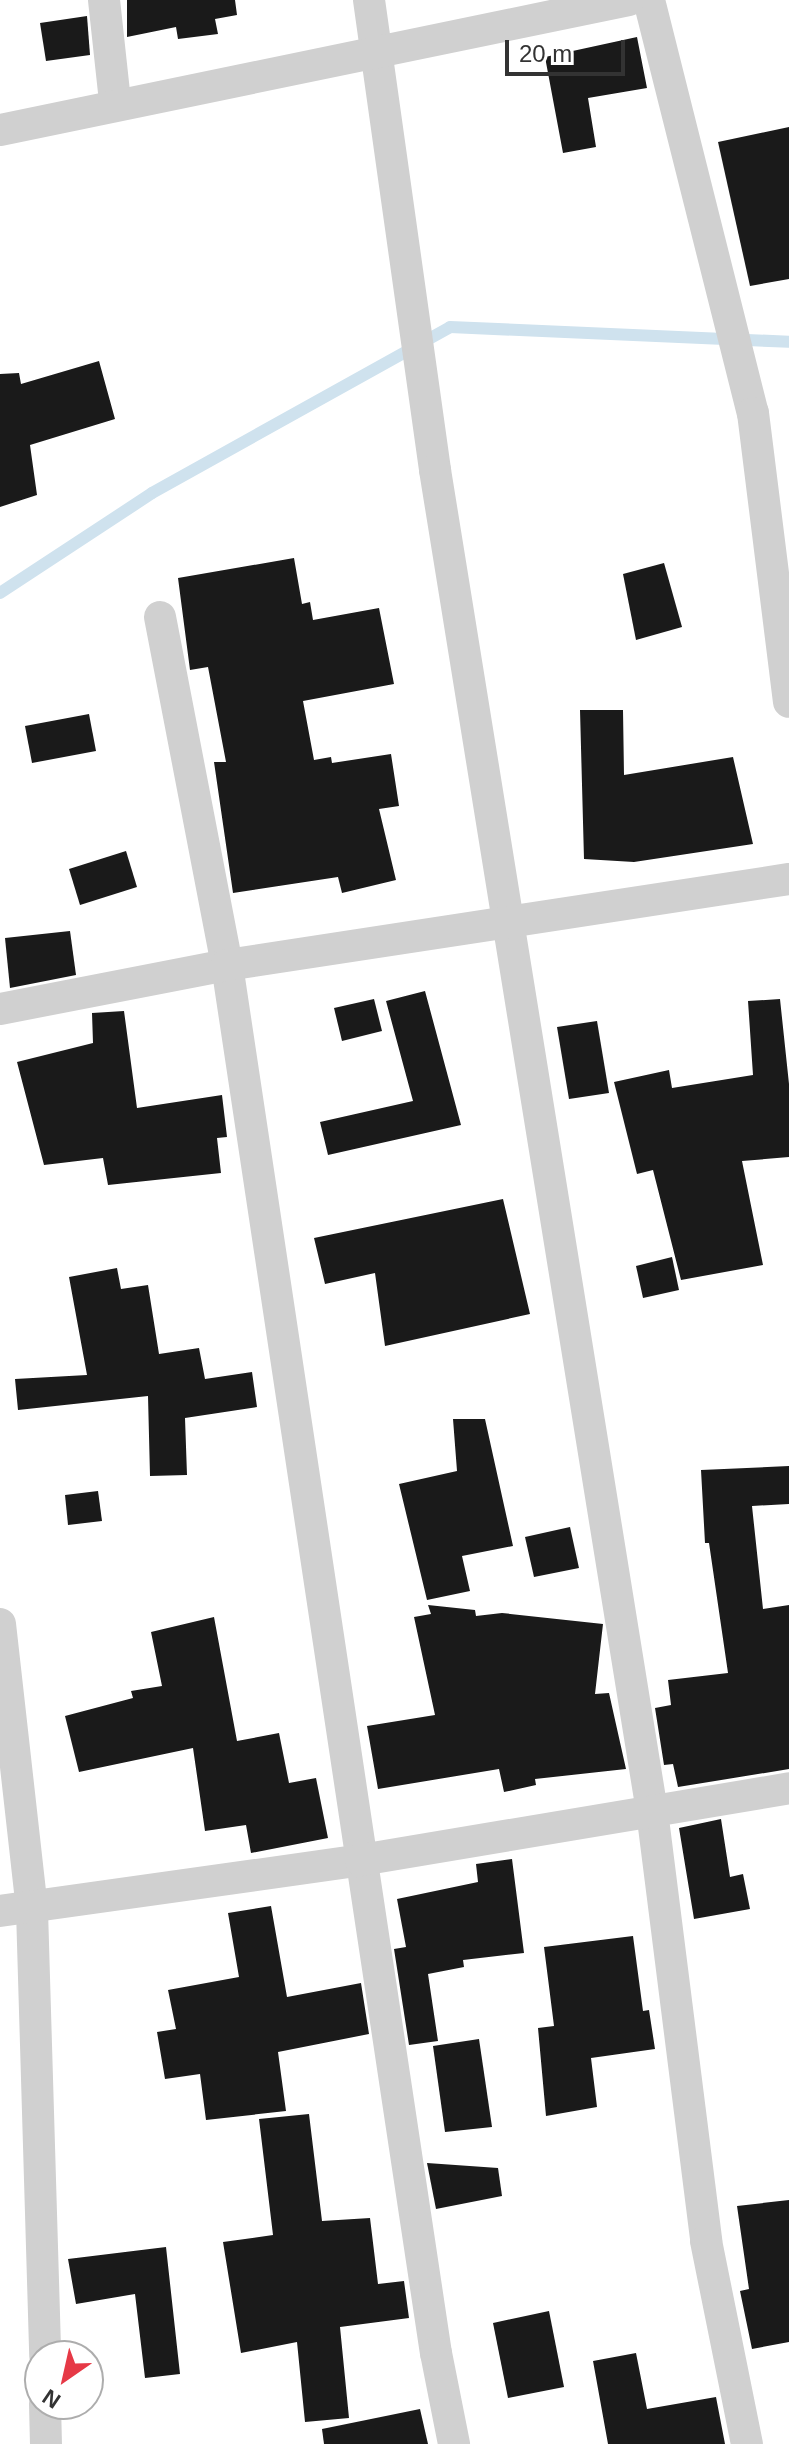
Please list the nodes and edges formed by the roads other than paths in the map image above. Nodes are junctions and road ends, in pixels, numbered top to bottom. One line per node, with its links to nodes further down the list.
1 (104, 0): 6 (street)
2 (369, 0): 5 (street)
3 (629, 0): 5 (street)
4 (649, 0): 9 (street)
5 (377, 48): 6 (street); 11 (street)
6 (115, 102): 7 (street)
7 (0, 130)
8 (160, 617): 12 (street)
9 (789, 702)
10 (789, 879): 11 (street)
11 (509, 922): 12 (street); 16 (street)
12 (227, 965): 13 (street); 17 (street)
13 (0, 1009)
14 (0, 1624): 18 (street)
15 (789, 1788): 16 (street)
16 (652, 1811): 17 (street); 24 (street)
17 (361, 1860): 18 (street); 23 (street)
18 (32, 1910): 19 (street); 20 (street)
19 (0, 1911)
20 (45, 2340)
21 (45, 2420): 22 (street)
22 (46, 2444)
23 (454, 2444)
24 (747, 2444)

